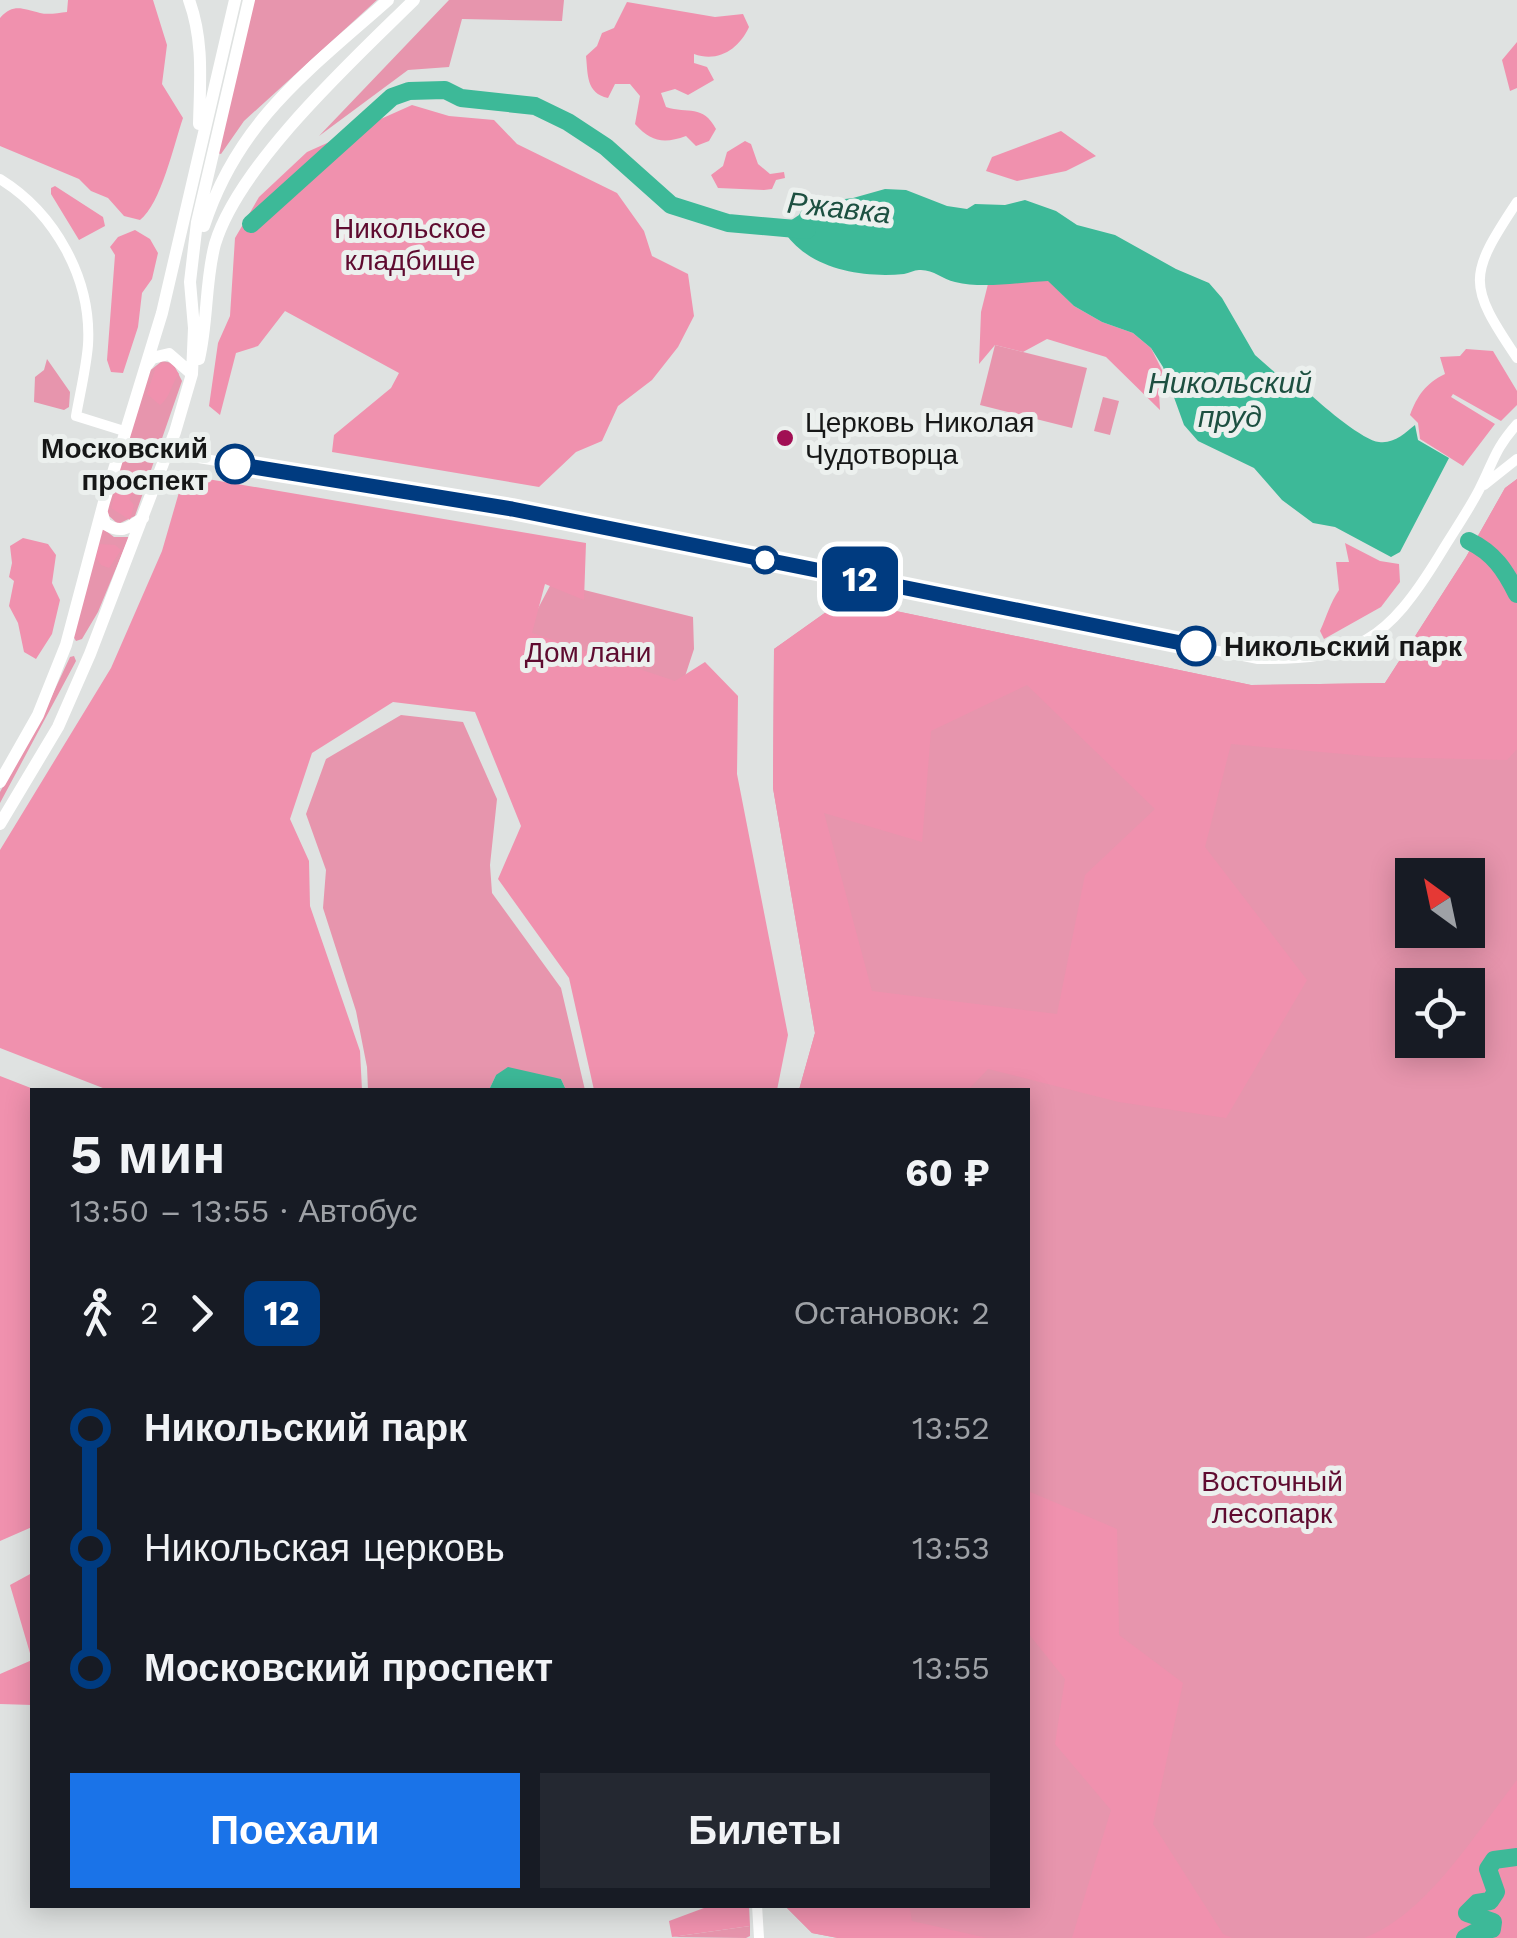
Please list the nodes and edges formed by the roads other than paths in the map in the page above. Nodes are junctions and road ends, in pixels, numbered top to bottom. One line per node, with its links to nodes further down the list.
1 (189, 0): 6 (main road)
2 (235, 0): 6 (main road)
3 (249, 0): 9 (main road)
4 (388, 0): 9 (main road)
5 (414, 0): 11 (main road)
6 (199, 152): 13 (main road)
7 (0, 179): 16 (street)
8 (1517, 202): 12 (street)
9 (192, 251): 10 (main road)
10 (190, 290): 11 (main road); 14 (main road)
11 (204, 332): 14 (main road)
12 (1517, 358)
13 (144, 370): 14 (main road); 16 (main road)
14 (192, 374): 17 (main road)
15 (1517, 424): 19 (street)
16 (124, 431): 20 (main road)
17 (168, 453): 19 (street); 21 (main road)
18 (1517, 460): 19 (street)
19 (1480, 489)
20 (101, 510): 21 (main road); 22 (main road)
21 (144, 517): 23 (main road)
22 (66, 645): 23 (main road); 24 (main road)
23 (90, 654): 25 (main road)
24 (0, 782)
25 (0, 824)
26 (757, 1908): 27 (street)
27 (759, 1938)

